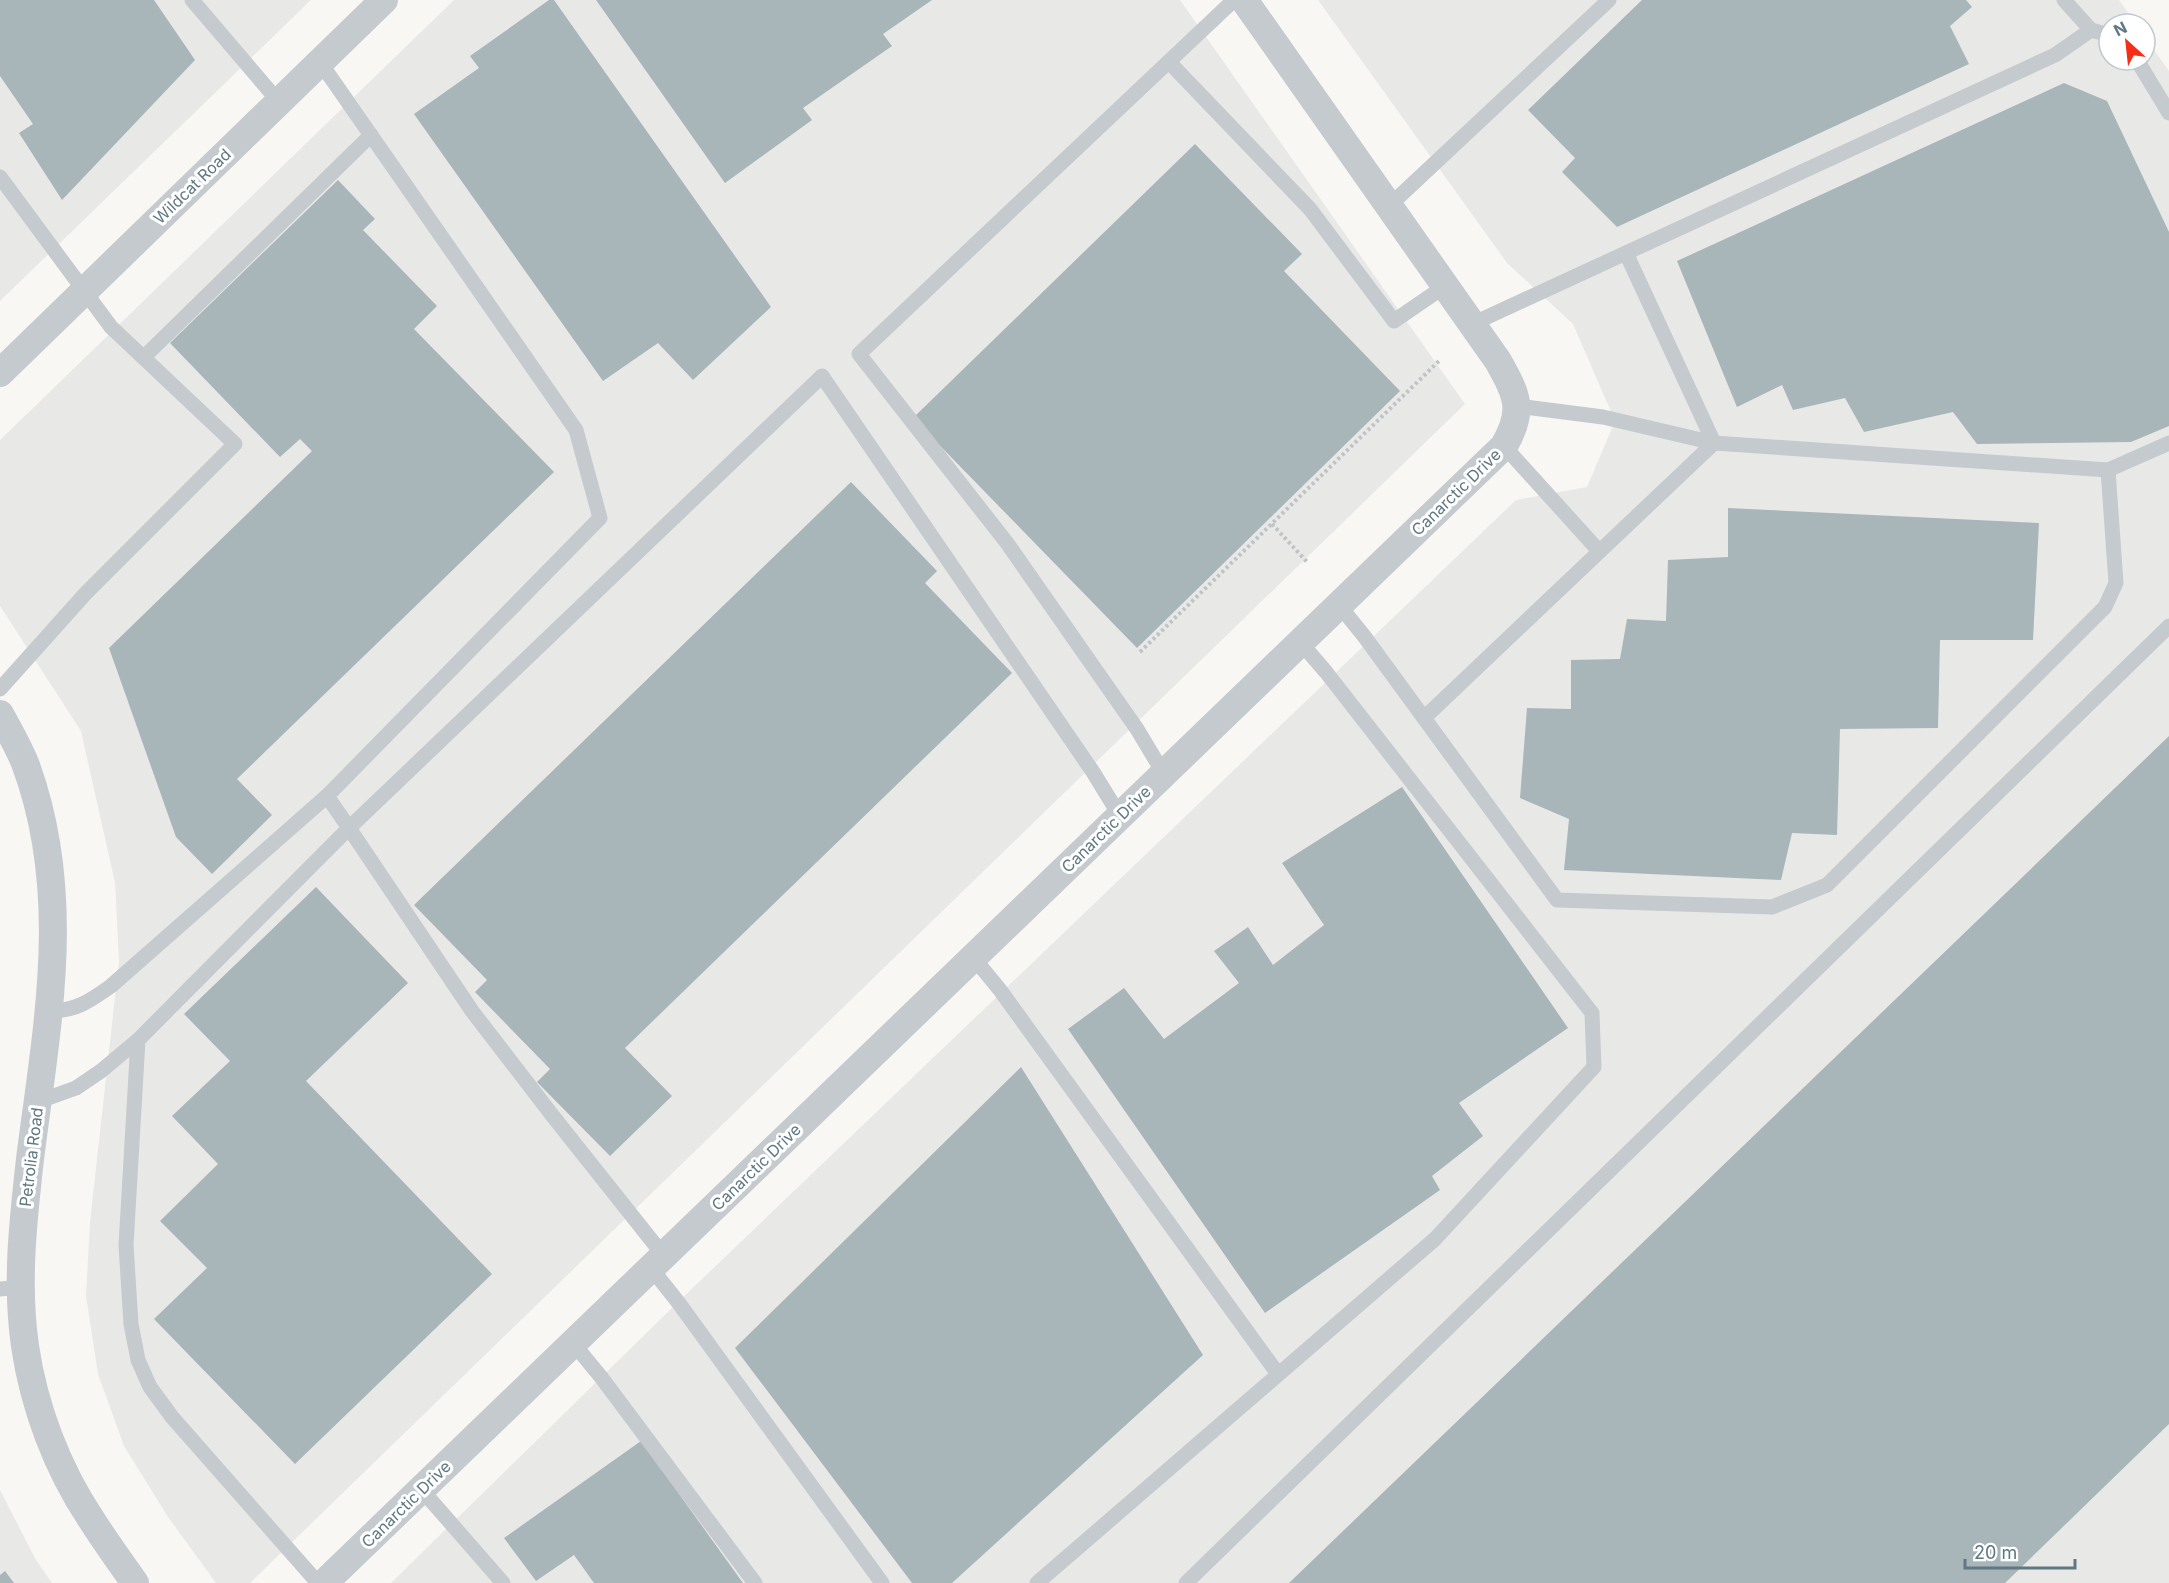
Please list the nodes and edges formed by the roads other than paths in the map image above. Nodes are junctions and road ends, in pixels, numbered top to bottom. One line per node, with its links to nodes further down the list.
1 (192, 0): 12 (lane)
2 (384, 0): 9 (street, Wildcat Road)
3 (1234, 0): 10 (lane)
4 (1244, 0): 16 (street)
5 (1609, 0): 16 (lane)
6 (2064, 0): 7 (lane)
7 (2091, 30): 8 (lane); 17 (lane)
8 (2097, 32)
9 (320, 62): 12 (street, Wildcat Road); 14 (lane)
10 (1170, 62): 18 (lane); 35 (lane)
11 (2144, 72): 13 (lane)
12 (279, 102): 19 (street, Wildcat Road)
13 (2169, 113)
14 (371, 135): 21 (lane); 36 (lane)
15 (0, 177): 19 (lane)
16 (1389, 207): 18 (street)
17 (1626, 253): 20 (lane); 24 (lane)
18 (1445, 286): 20 (street)
19 (83, 292): 21 (lane); 22 (street, Wildcat Road)
20 (1472, 324): 23 (street)
21 (144, 357): 32 (lane)
22 (0, 373)
23 (1517, 406): 24 (lane); 26 (street, Canarctic Drive)
24 (1714, 442): 27 (lane); 28 (lane)
25 (2169, 443): 27 (lane)
26 (1504, 446): 28 (lane); 29 (street, Canarctic Drive)
27 (2108, 471): 34 (lane)
28 (1599, 551): 34 (lane)
29 (1339, 606): 31 (street, Canarctic Drive); 34 (lane)
30 (2169, 626): 55 (lane)
31 (1301, 643): 35 (street, Canarctic Drive); 46 (lane)
32 (0, 689)
33 (0, 714): 40 (street, Petrolia Road)
34 (1424, 718)
35 (1164, 774): 37 (street, Canarctic Drive)
36 (327, 796): 38 (lane); 40 (lane)
37 (1120, 816): 38 (lane); 39 (street, Canarctic Drive)
38 (349, 828): 41 (lane); 43 (lane)
39 (973, 957): 43 (street, Canarctic Drive); 46 (lane)
40 (49, 1011): 42 (street, Petrolia Road)
41 (138, 1040): 42 (lane); 49 (lane)
42 (38, 1102): 44 (street, Petrolia Road)
43 (657, 1262): 45 (street, Canarctic Drive); 53 (lane)
44 (10, 1288): 48 (street, Petrolia Road)
45 (573, 1343): 47 (street, Canarctic Drive); 52 (lane)
46 (1278, 1374): 54 (lane)
47 (421, 1489): 50 (street, Canarctic Drive); 51 (lane)
48 (135, 1583)
49 (318, 1583)
50 (324, 1583)
51 (503, 1583)
52 (755, 1583)
53 (882, 1583)
54 (1037, 1583)
55 (1186, 1583)

